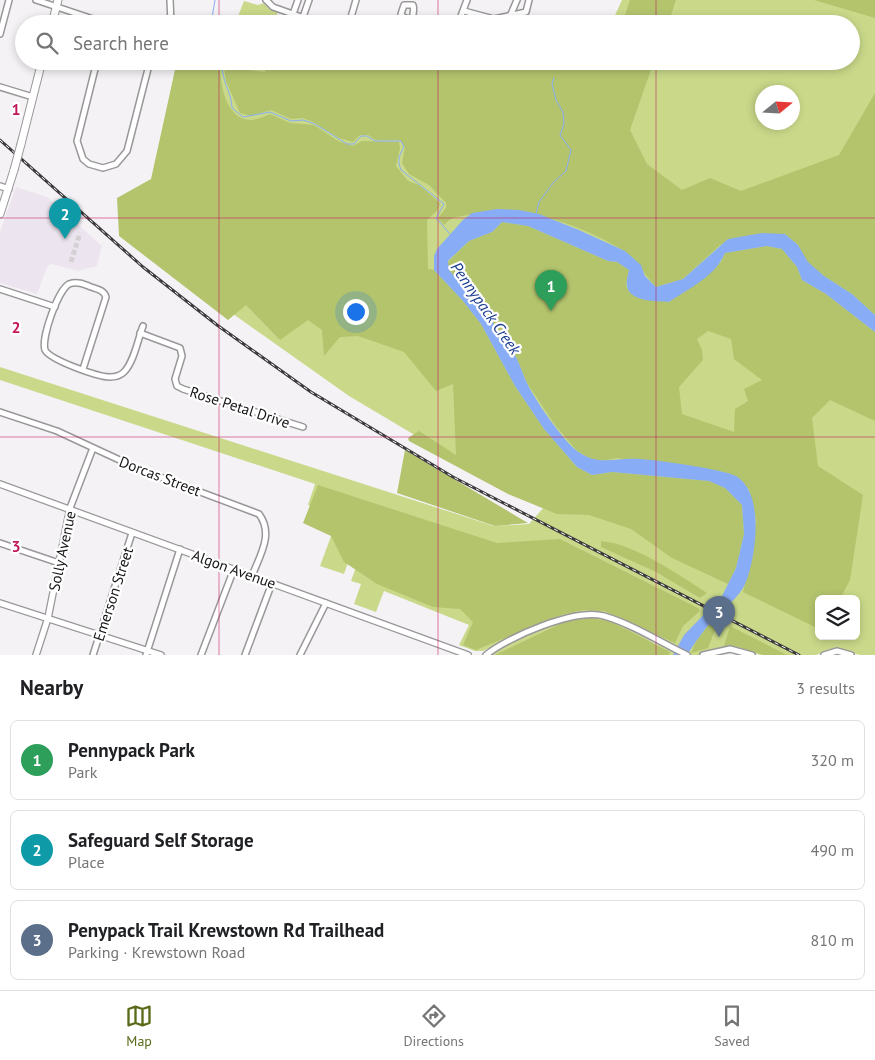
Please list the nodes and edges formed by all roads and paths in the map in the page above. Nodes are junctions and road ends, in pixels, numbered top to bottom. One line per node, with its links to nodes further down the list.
1 (9, 0): 23 (street)
2 (36, 0): 11 (street)
3 (170, 0): 16 (street)
4 (266, 0): 13 (street)
5 (298, 0): 13 (street)
6 (309, 0): 18 (street)
7 (356, 0): 19 (street)
8 (468, 0): 12 (street)
9 (517, 0): 14 (street)
10 (530, 0): 14 (street)
11 (57, 4): 15 (street)
12 (464, 11): 20 (street); 21 (street)
13 (293, 14): 17 (street)
14 (511, 14): 22 (street)
15 (84, 15)
16 (171, 15)
17 (296, 15)
18 (304, 15)
19 (351, 15)
20 (462, 15)
21 (479, 15)
22 (508, 15)
23 (0, 34)
24 (40, 70): 28 (main road)
25 (95, 70): 26 (street)
26 (148, 70)
27 (0, 87): 28 (street)
28 (33, 97): 30 (main road, bridge)
29 (0, 186): 30 (street)
30 (9, 189): 31 (main road)
31 (0, 214)
32 (0, 289): 33 (street)
33 (55, 307): 36 (street); 36 (street)
34 (142, 326): 35 (street)
35 (140, 333): 36 (street); 38 (street, Rose Petal Drive)
36 (83, 369)
37 (0, 412): 39 (street, Dorcas Street)
38 (303, 427)
39 (93, 448): 41 (street, Solly Avenue); 47 (street, Dorcas Street)
40 (0, 484): 41 (street, Algon Avenue)
41 (70, 508): 42 (street, Algon Avenue); 45 (street, Solly Avenue)
42 (132, 533): 44 (street, Algon Avenue); 52 (street, Emerson Street)
43 (0, 543): 45 (street)
44 (180, 549): 46 (street, Algon Avenue); 53 (street)
45 (59, 563): 51 (street, Solly Avenue)
46 (234, 569): 47 (street, Algon Avenue); 57 (street)
47 (252, 576): 48 (street, Algon Avenue)
48 (272, 583): 50 (street, Algon Avenue); 58 (street)
49 (0, 603): 51 (street)
50 (326, 603): 59 (street); 60 (street, Algon Avenue)
51 (48, 618): 52 (street); 54 (street, Solly Avenue)
52 (99, 636): 53 (street); 55 (street, Emerson Street)
53 (146, 653): 56 (street)
54 (36, 655)
55 (93, 655)
56 (161, 655)
57 (201, 655)
58 (245, 655)
59 (300, 655)
60 (468, 655)
61 (486, 655): 62 (street)
62 (687, 655)
63 (703, 655): 64 (street)
64 (752, 655)
65 (824, 655): 66 (street)
66 (851, 655)

